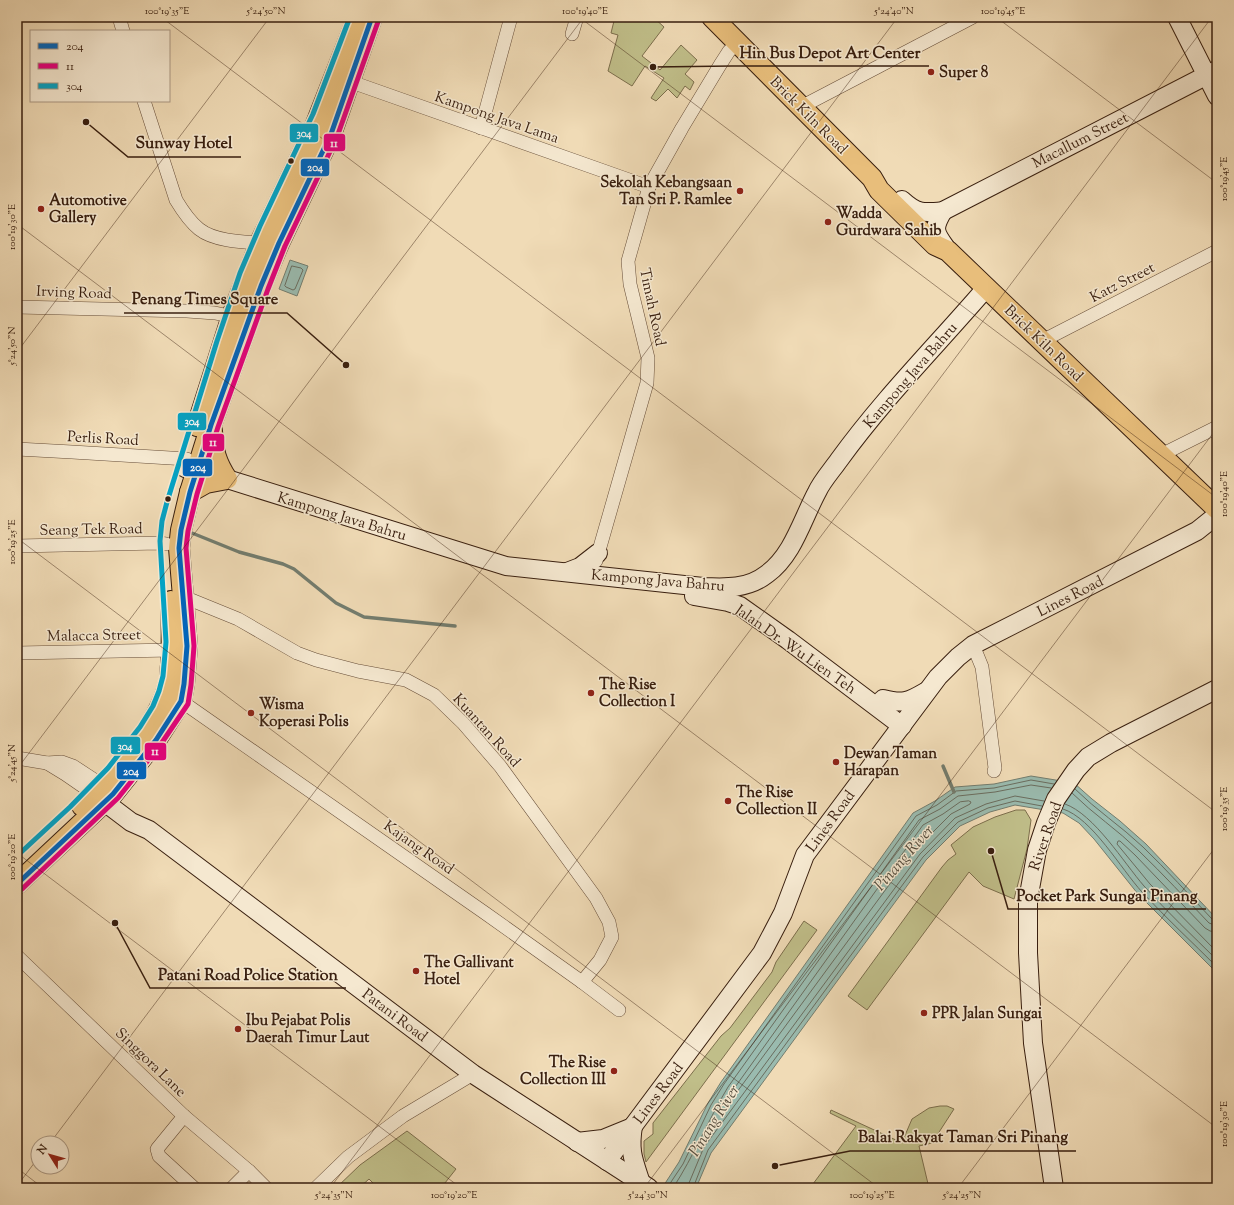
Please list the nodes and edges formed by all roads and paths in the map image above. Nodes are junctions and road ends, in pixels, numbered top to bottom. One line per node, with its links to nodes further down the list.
1 (119, 17): 9 (street)
2 (358, 17): 13 (main road)
3 (372, 17): 13 (main road)
4 (511, 17): 17 (street)
5 (577, 17): 10 (street)
6 (712, 17): 11 (main road, Brick Kiln Road)
7 (973, 17): 16 (street)
8 (1177, 17): 12 (street)
9 (123, 30)
10 (572, 34)
11 (738, 43): 16 (main road, Brick Kiln Road); 19 (street, Timah Road)
12 (1212, 73): 14 (street); 21 (street, Macallum Street)
13 (343, 79): 17 (street, Kampong Java Lama); 22 (main road); 27 (main road)
14 (1217, 96)
15 (144, 102): 22 (street)
16 (801, 107): 18 (main road, Brick Kiln Road)
17 (481, 128): 19 (street, Kampong Java Lama)
18 (872, 178): 20 (main road, Brick Kiln Road); 23 (main road, Brick Kiln Road)
19 (649, 187): 39 (street, Timah Road)
20 (902, 200): 21 (street, Macallum Street)
21 (943, 211): 23 (street)
22 (260, 243): 27 (main road)
23 (948, 251): 25 (main road, Brick Kiln Road)
24 (1217, 251): 28 (street, Katz Street)
25 (986, 288): 28 (main road, Brick Kiln Road); 42 (street, Kampong Java Bahru)
26 (17, 307): 27 (street, Irving Road)
27 (240, 318): 29 (main road); 33 (main road)
28 (1042, 341): 32 (main road, Brick Kiln Road)
29 (211, 425): 33 (main road); 34 (main road)
30 (1217, 427): 32 (street)
31 (17, 449): 33 (street, Perlis Road)
32 (1161, 455): 36 (main road, Brick Kiln Road)
33 (190, 466): 34 (street, Kampong Java Bahru); 35 (main road); 37 (main road)
34 (227, 480): 35 (main road); 40 (street, Kampong Java Bahru)
35 (190, 492): 43 (main road)
36 (1216, 508): 45 (street, Lines Road)
37 (166, 544): 38 (street, Seang Tek Road); 43 (main road)
38 (17, 546)
39 (598, 553): 40 (street); 41 (street, Timah Road)
40 (567, 572): 41 (street, Kampong Java Bahru)
41 (592, 574): 42 (street, Kampong Java Bahru)
42 (659, 582): 51 (street, Jalan Dr. Wu Lien Teh)
43 (177, 597): 46 (main road); 50 (main road); 59 (street, Kuantan Road)
44 (794, 632): 51 (street, Jalan Dr. Wu Lien Teh)
45 (973, 646): 49 (street, Lines Road); 55 (street)
46 (172, 650): 47 (street, Malacca Street); 56 (main road)
47 (17, 653)
48 (1217, 689): 72 (street, River Road)
49 (928, 691): 51 (street); 52 (street, Lines Road)
50 (180, 701): 56 (main road); 59 (street, Kajang Road)
51 (880, 704): 52 (street, Jalan Dr. Wu Lien Teh); 53 (street)
52 (905, 722): 53 (street, Lines Road)
53 (883, 751): 63 (street, Lines Road)
54 (17, 758): 56 (street)
55 (994, 771)
56 (104, 794): 57 (main road); 61 (street, Patani Road)
57 (19, 873)
58 (17, 956): 62 (street, Singgora Lane)
59 (582, 982): 60 (street, Kajang Road)
60 (620, 1010)
61 (473, 1074): 64 (street, Patani Road); 71 (street)
62 (184, 1116): 66 (street, Singgora Lane); 68 (street)
63 (633, 1126): 64 (street); 65 (street, Lines Road); 67 (street)
64 (578, 1142): 65 (street, Patani Road)
65 (607, 1161): 67 (street, Patani Road)
66 (249, 1171): 69 (street); 70 (street, Singgora Lane)
67 (645, 1185)
68 (194, 1188)
69 (232, 1188)
70 (266, 1188)
71 (316, 1188)
72 (1054, 1188)

